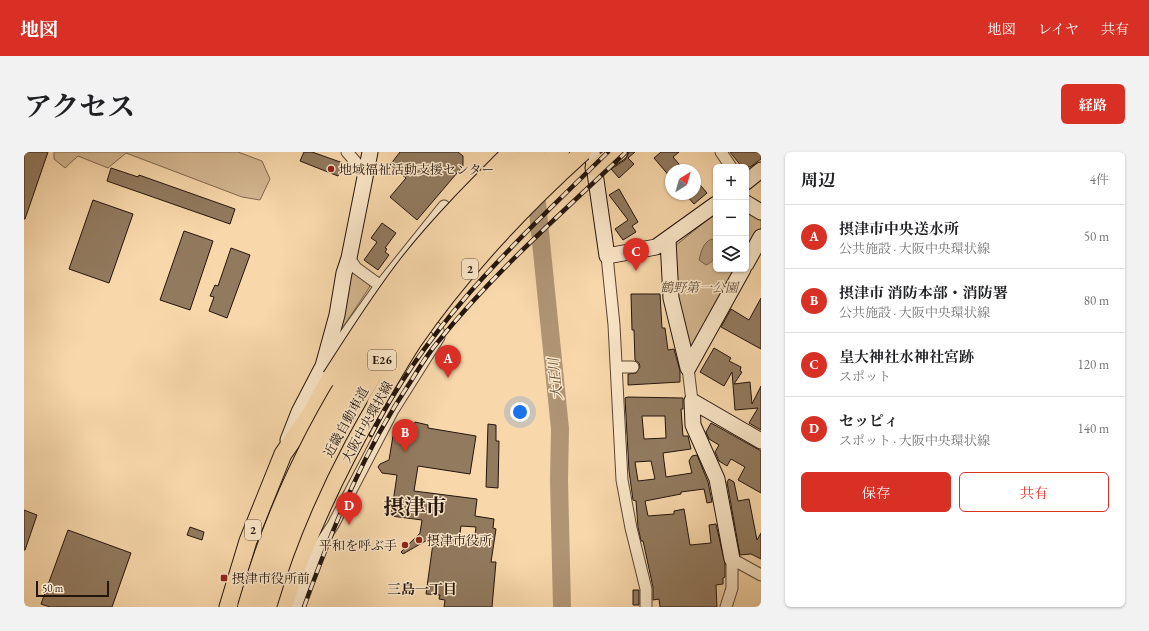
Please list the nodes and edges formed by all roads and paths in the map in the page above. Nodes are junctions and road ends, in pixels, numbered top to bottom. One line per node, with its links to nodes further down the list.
1 (347, 152): 12 (street)
2 (370, 152): 12 (street)
3 (511, 152): 28 (main road, 2, bridge)
4 (534, 152): 36 (highway, 近畿自動車道 / E26, bridge)
5 (559, 152): 37 (highway, 近畿自動車道 / E26, bridge)
6 (584, 152): 31 (main road, 大阪中央環状線 / 2, bridge)
7 (619, 152): 9 (main road)
8 (720, 152): 10 (street)
9 (593, 160): 20 (street)
10 (730, 164)
11 (761, 170): 13 (street)
12 (366, 174): 21 (street)
13 (749, 180)
14 (749, 205): 17 (street)
15 (444, 206): 24 (street)
16 (713, 206): 19 (street)
17 (761, 212)
18 (761, 237): 22 (street)
19 (668, 240): 20 (street); 27 (street)
20 (607, 256): 26 (street)
21 (349, 258): 24 (street); 28 (street)
22 (749, 259)
23 (741, 272): 27 (street)
24 (380, 286): 28 (street); 32 (street)
25 (633, 366): 26 (street)
26 (616, 367): 40 (street)
27 (688, 368): 29 (street)
28 (327, 372): 35 (main road, 2)
29 (692, 401): 30 (street); 33 (street)
30 (761, 441)
31 (347, 454): 32 (main road); 38 (main road, 大阪中央環状線 / 2)
32 (319, 546): 39 (street)
33 (732, 559): 34 (street); 41 (street)
34 (761, 575)
35 (228, 607)
36 (248, 607)
37 (266, 607)
38 (284, 607)
39 (296, 607)
40 (646, 607)
41 (726, 607)

